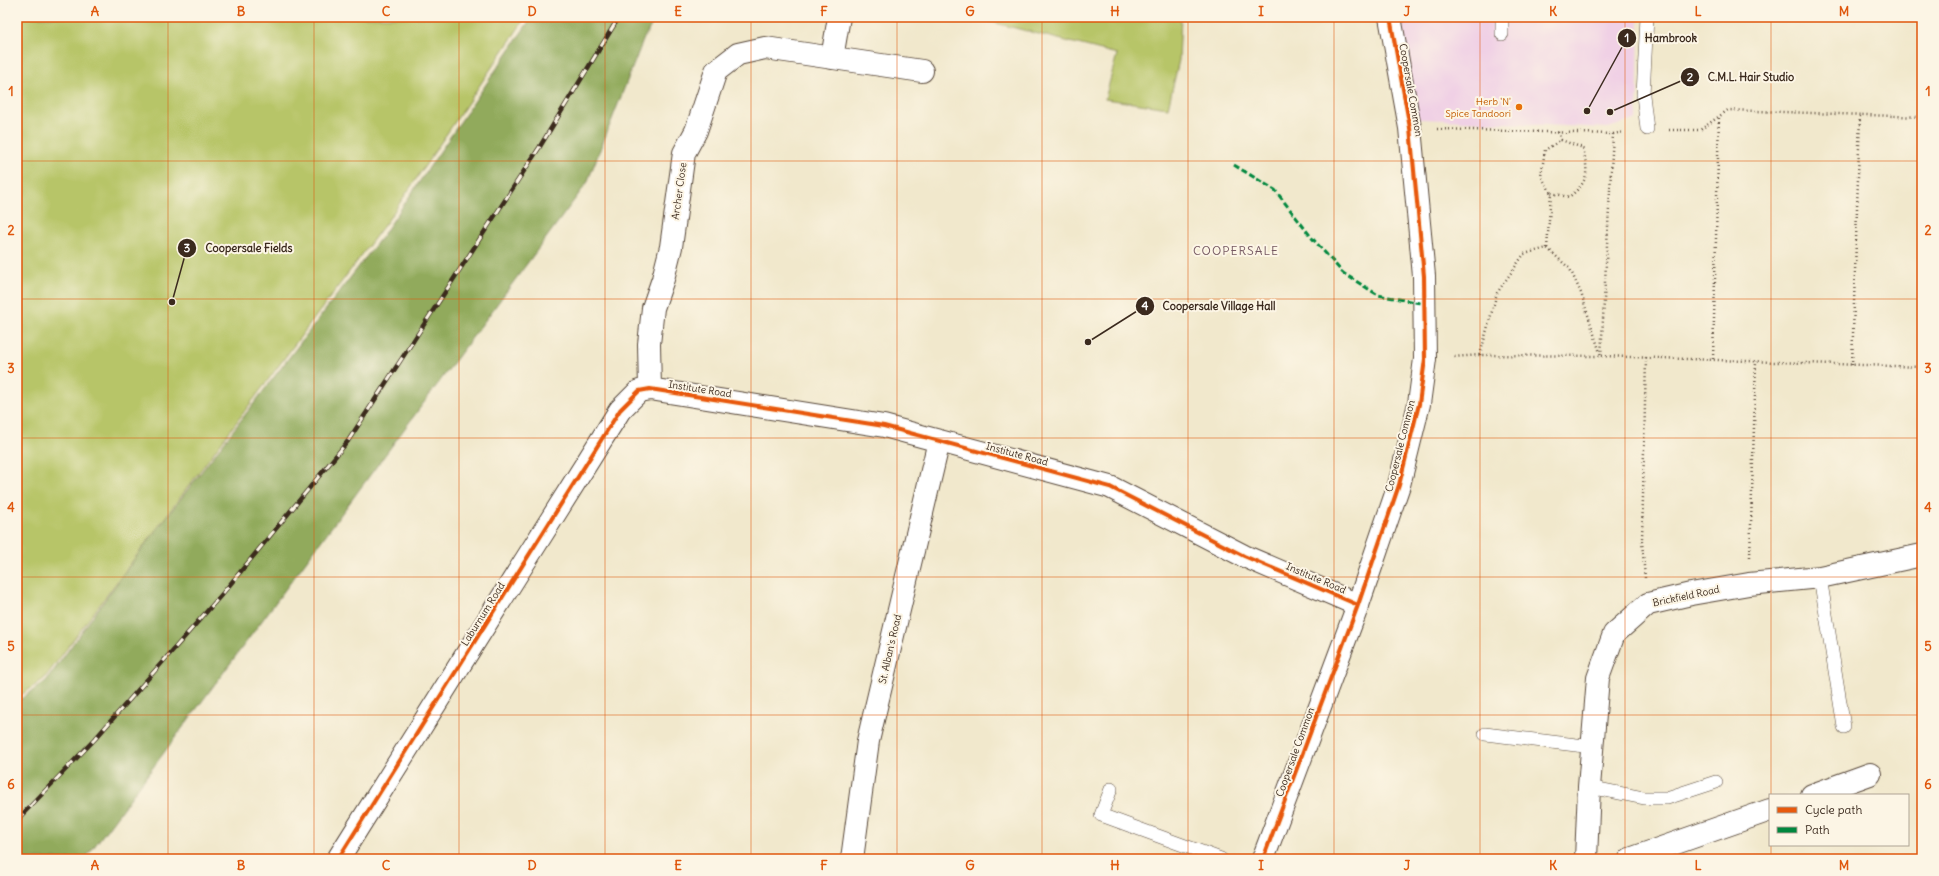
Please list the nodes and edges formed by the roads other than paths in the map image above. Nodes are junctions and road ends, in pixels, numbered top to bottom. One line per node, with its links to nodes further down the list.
1 (839, 17): 6 (street)
2 (1390, 17): 13 (street, Coopersale Common)
3 (1502, 17): 5 (lane)
4 (1647, 17): 8 (lane)
5 (1502, 34)
6 (832, 58): 7 (street, Archer Close); 9 (street, Archer Close)
7 (922, 71)
8 (1647, 129)
9 (650, 389): 10 (street, Institute Road); 23 (street, Laburnum Road)
10 (939, 441): 13 (street, Institute Road); 24 (street, St. Alban's Road)
11 (1922, 555): 12 (street, Brickfield Road)
12 (1820, 577): 14 (lane); 16 (street, Brickfield Road)
13 (1358, 605): 26 (street, Coopersale Common)
14 (1844, 727)
15 (1485, 734): 16 (lane)
16 (1593, 747): 19 (street, Brickfield Road)
17 (1870, 774): 21 (street)
18 (1716, 782): 19 (lane)
19 (1589, 787): 27 (street, Brickfield Road)
20 (1111, 789): 25 (lane)
21 (1815, 794)
22 (1769, 810): 28 (street)
23 (338, 859)
24 (852, 859)
25 (1221, 859)
26 (1263, 859)
27 (1586, 859)
28 (1630, 859)

